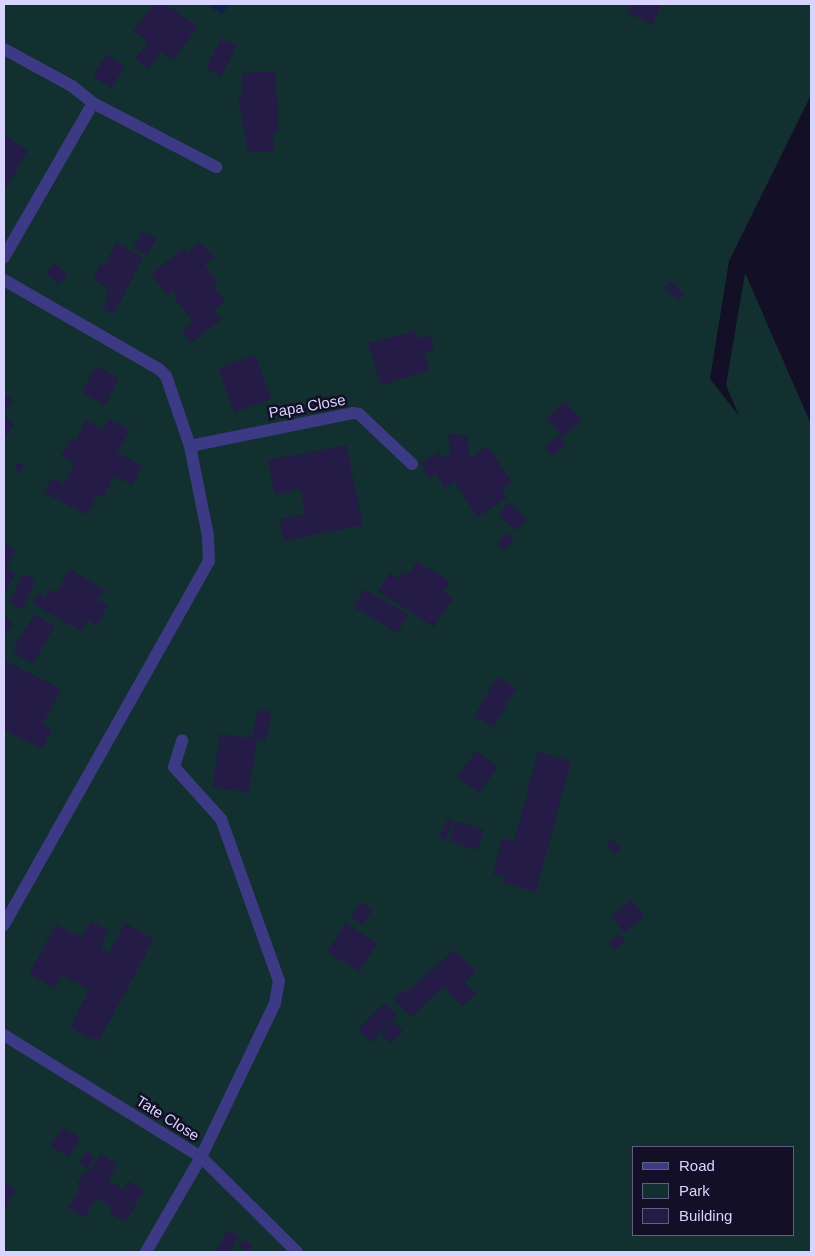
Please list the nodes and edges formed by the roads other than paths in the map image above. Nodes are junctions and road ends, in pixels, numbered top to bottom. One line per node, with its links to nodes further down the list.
1 (4, 49): 2 (street)
2 (93, 103): 3 (street); 4 (street)
3 (216, 167)
4 (4, 257)
5 (4, 280): 6 (street)
6 (190, 446): 7 (street, Papa Close); 9 (street)
7 (412, 464)
8 (182, 740): 11 (street)
9 (4, 925)
10 (4, 1035): 11 (street, Tate Close)
11 (201, 1157): 12 (street); 13 (street, Tate Close)
12 (146, 1252)
13 (297, 1252)

